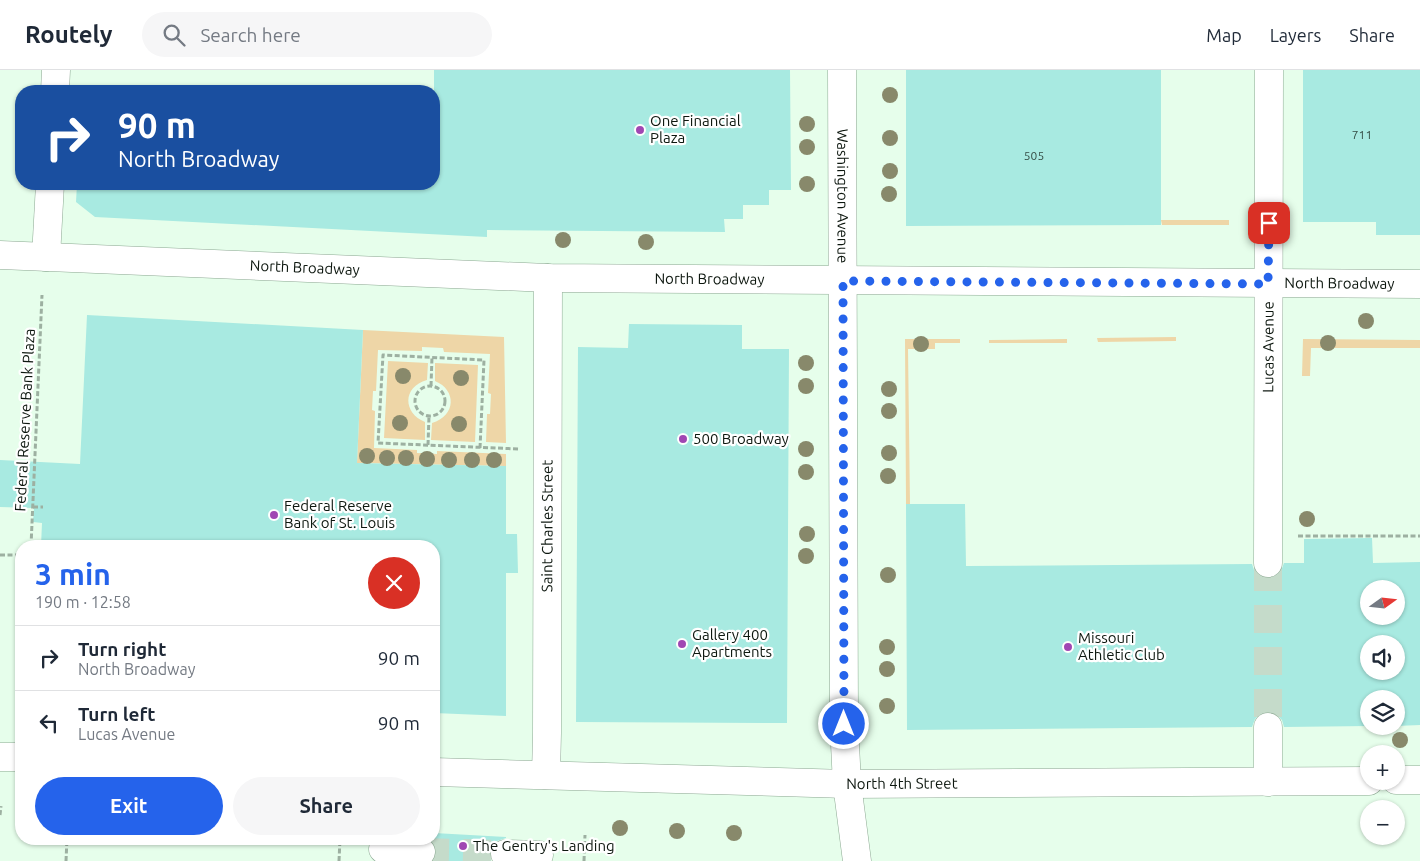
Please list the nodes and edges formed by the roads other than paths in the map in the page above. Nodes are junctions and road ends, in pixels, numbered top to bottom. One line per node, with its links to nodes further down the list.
1 (56, 70): 4 (main road)
2 (842, 70): 9 (main road, Washington Avenue)
3 (1269, 70): 10 (main road, Lucas Avenue)
4 (55, 85)
5 (50, 190): 7 (main road)
6 (0, 255): 7 (main road, North Broadway)
7 (46, 257): 8 (main road, North Broadway)
8 (548, 278): 9 (main road, North Broadway); 17 (main road, Saint Charles Street)
9 (843, 281): 10 (main road, North Broadway); 22 (main road, Washington Avenue)
10 (1268, 284): 11 (main road, North Broadway); 12 (main road, Lucas Avenue)
11 (1420, 284)
12 (1268, 563)
13 (1268, 727): 21 (main road)
14 (0, 756): 15 (main road)
15 (15, 757)
16 (440, 772): 17 (main road, North 4th Street)
17 (546, 775): 22 (main road, North 4th Street)
18 (1405, 780): 19 (main road)
19 (1420, 780)
20 (1360, 781): 21 (main road, North 4th Street)
21 (1268, 782): 22 (main road, North 4th Street)
22 (847, 784): 27 (main road, Washington Avenue)
23 (383, 849): 24 (main road)
24 (421, 852)
25 (504, 854): 26 (main road)
26 (539, 855)
27 (857, 861)

